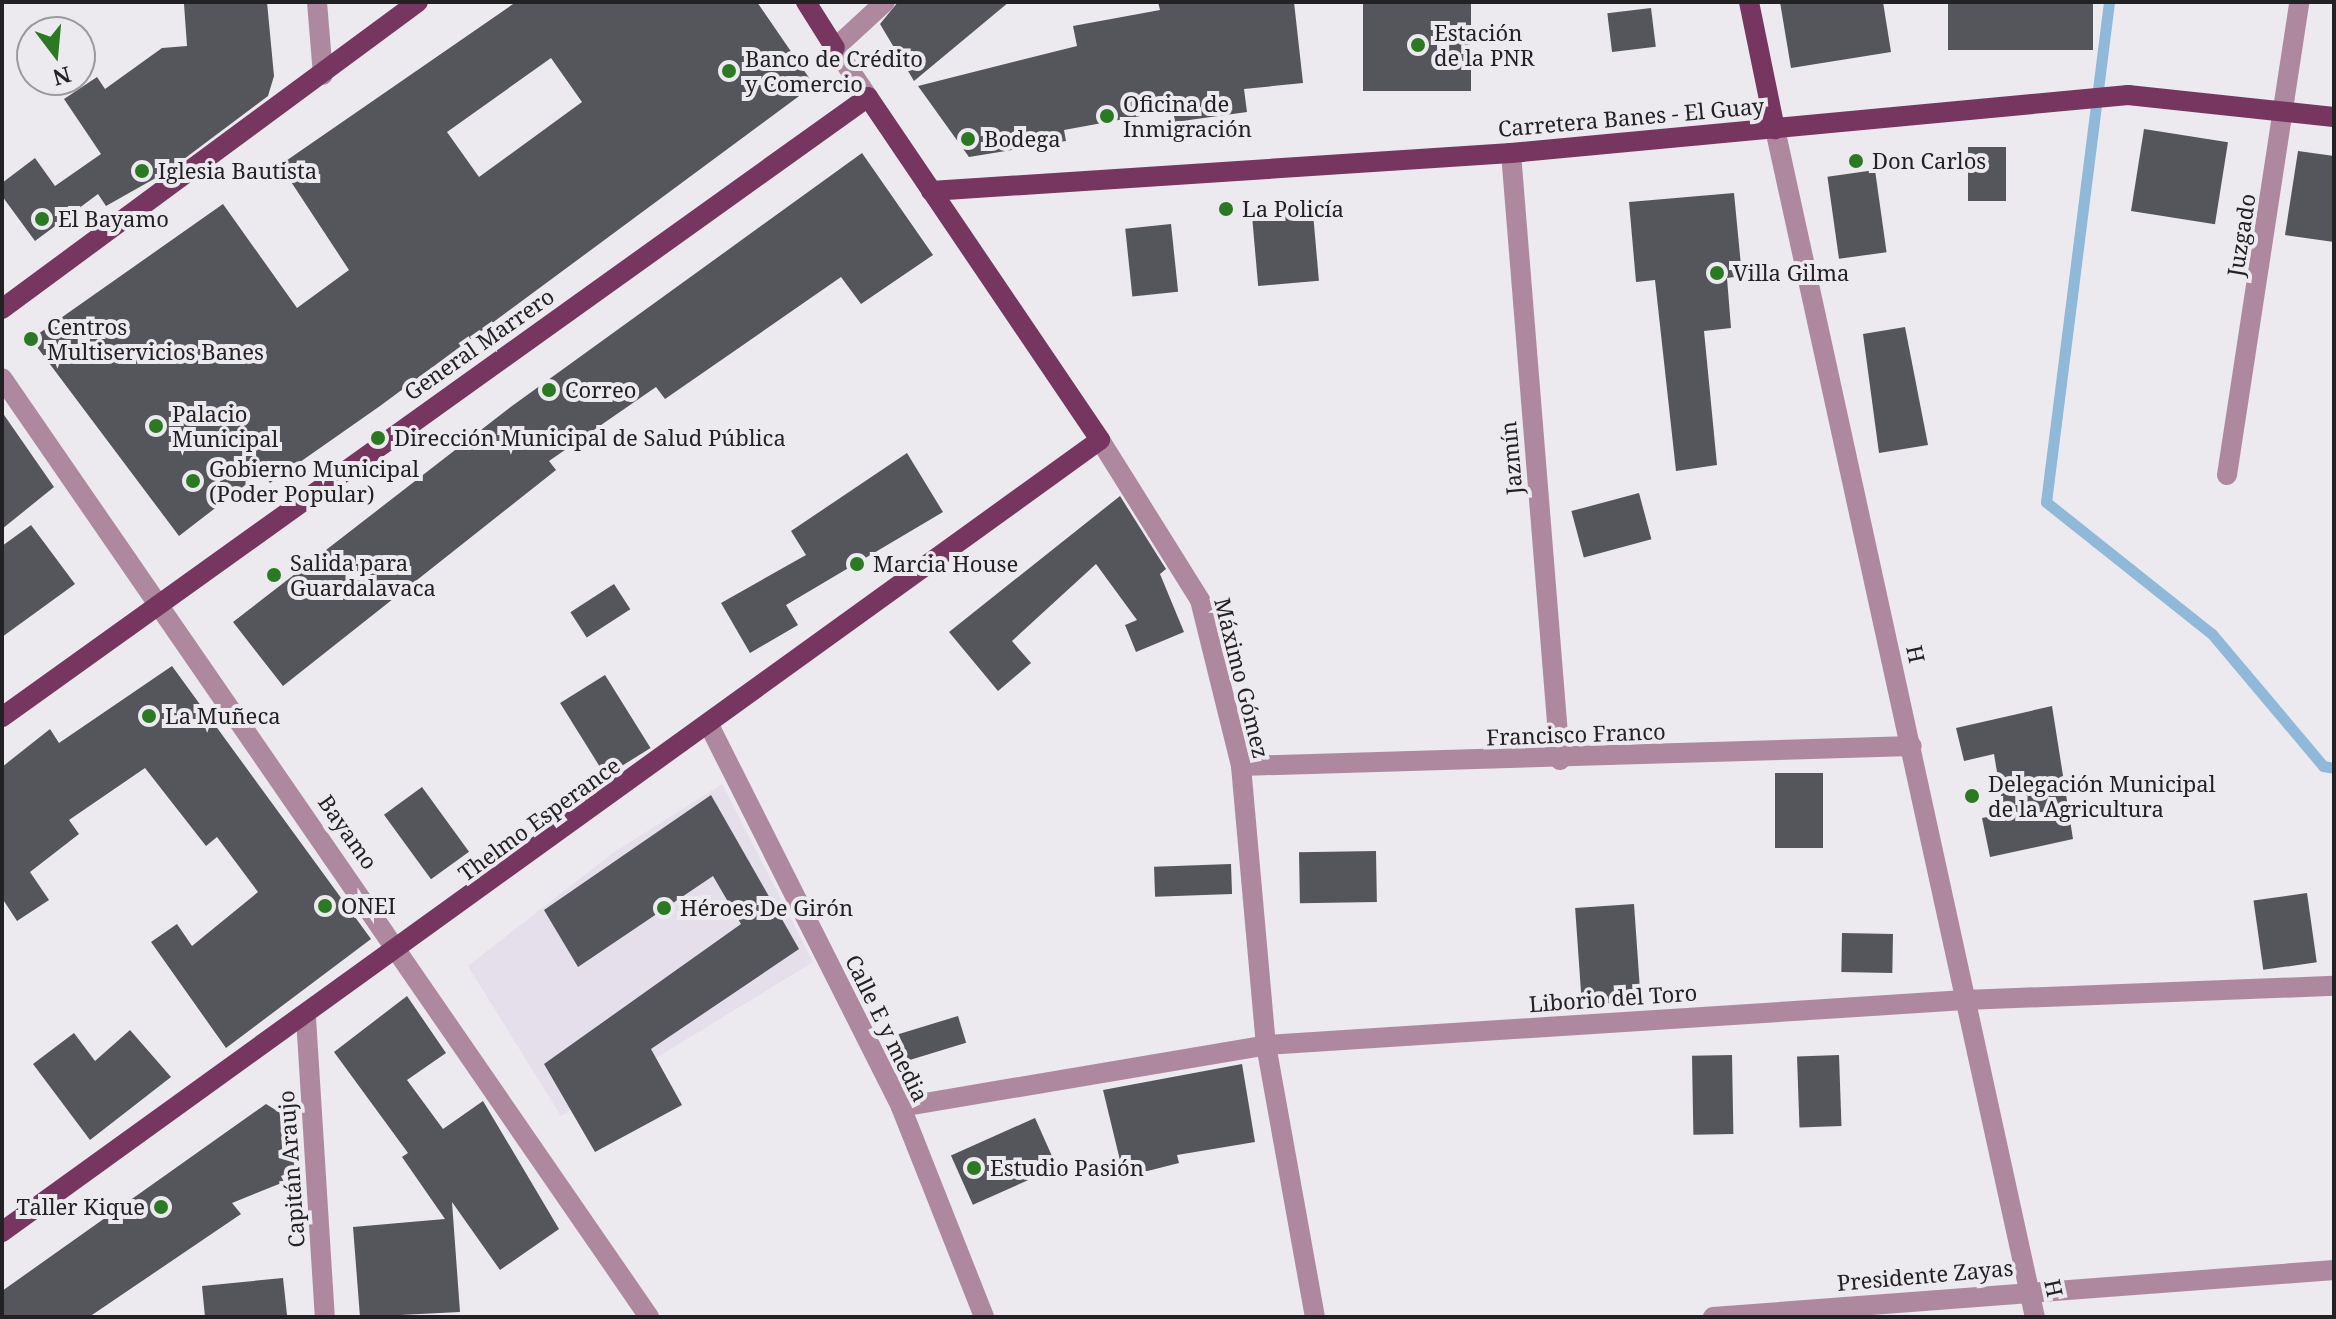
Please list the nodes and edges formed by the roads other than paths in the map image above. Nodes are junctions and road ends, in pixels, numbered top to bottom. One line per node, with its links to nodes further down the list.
1 (317, 2): 8 (street)
2 (418, 2): 8 (main road)
3 (806, 2): 7 (main road)
4 (885, 2): 7 (street)
5 (1749, 2): 12 (main road, H)
6 (2299, 2): 10 (street, Juzgado)
7 (835, 48): 9 (street)
8 (323, 75): 15 (main road)
9 (868, 97): 14 (main road, Máximo Gómez); 19 (main road, General Marrero)
10 (2284, 111): 11 (main road, Carretera Banes - El Guay); 12 (main road, Carretera Banes - El Guay); 18 (street, Juzgado)
11 (2334, 117)
12 (1775, 129): 13 (main road, Carretera Banes - El Guay); 22 (street, H)
13 (1511, 153): 14 (main road, Carretera Banes - El Guay); 23 (street, Jazmín)
14 (931, 191): 17 (main road, Máximo Gómez)
15 (2, 309)
16 (2, 378): 19 (street, Bayamo)
17 (1100, 440): 21 (main road, Thelmo Esperance); 24 (street, Máximo Gómez)
18 (2227, 475)
19 (158, 603): 20 (main road, General Marrero); 25 (street, Bayamo)
20 (2, 717)
21 (709, 725): 25 (main road, Thelmo Esperance); 30 (street, Calle E y media)
22 (1912, 746): 23 (street, Francisco Franco); 27 (street, H)
23 (1560, 760): 24 (street, Francisco Franco)
24 (1241, 766): 29 (street, Máximo Gómez)
25 (400, 950): 28 (main road, Thelmo Esperance); 35 (street, Bayamo)
26 (2334, 986): 27 (street, Liborio del Toro)
27 (1965, 1000): 29 (street, Liborio del Toro); 33 (street, H)
28 (306, 1018): 31 (main road, Thelmo Esperance); 34 (street, Capitán Araujo)
29 (1266, 1045): 30 (street, Liborio del Toro); 37 (street, Máximo Gómez)
30 (901, 1107): 36 (street, Calle E y media)
31 (2, 1232)
32 (2334, 1270): 33 (street, Presidente Zayas)
33 (2030, 1290): 38 (street, Presidente Zayas); 39 (street, H)
34 (325, 1317)
35 (649, 1317)
36 (984, 1317)
37 (1315, 1317)
38 (1713, 1317)
39 (2035, 1317)

